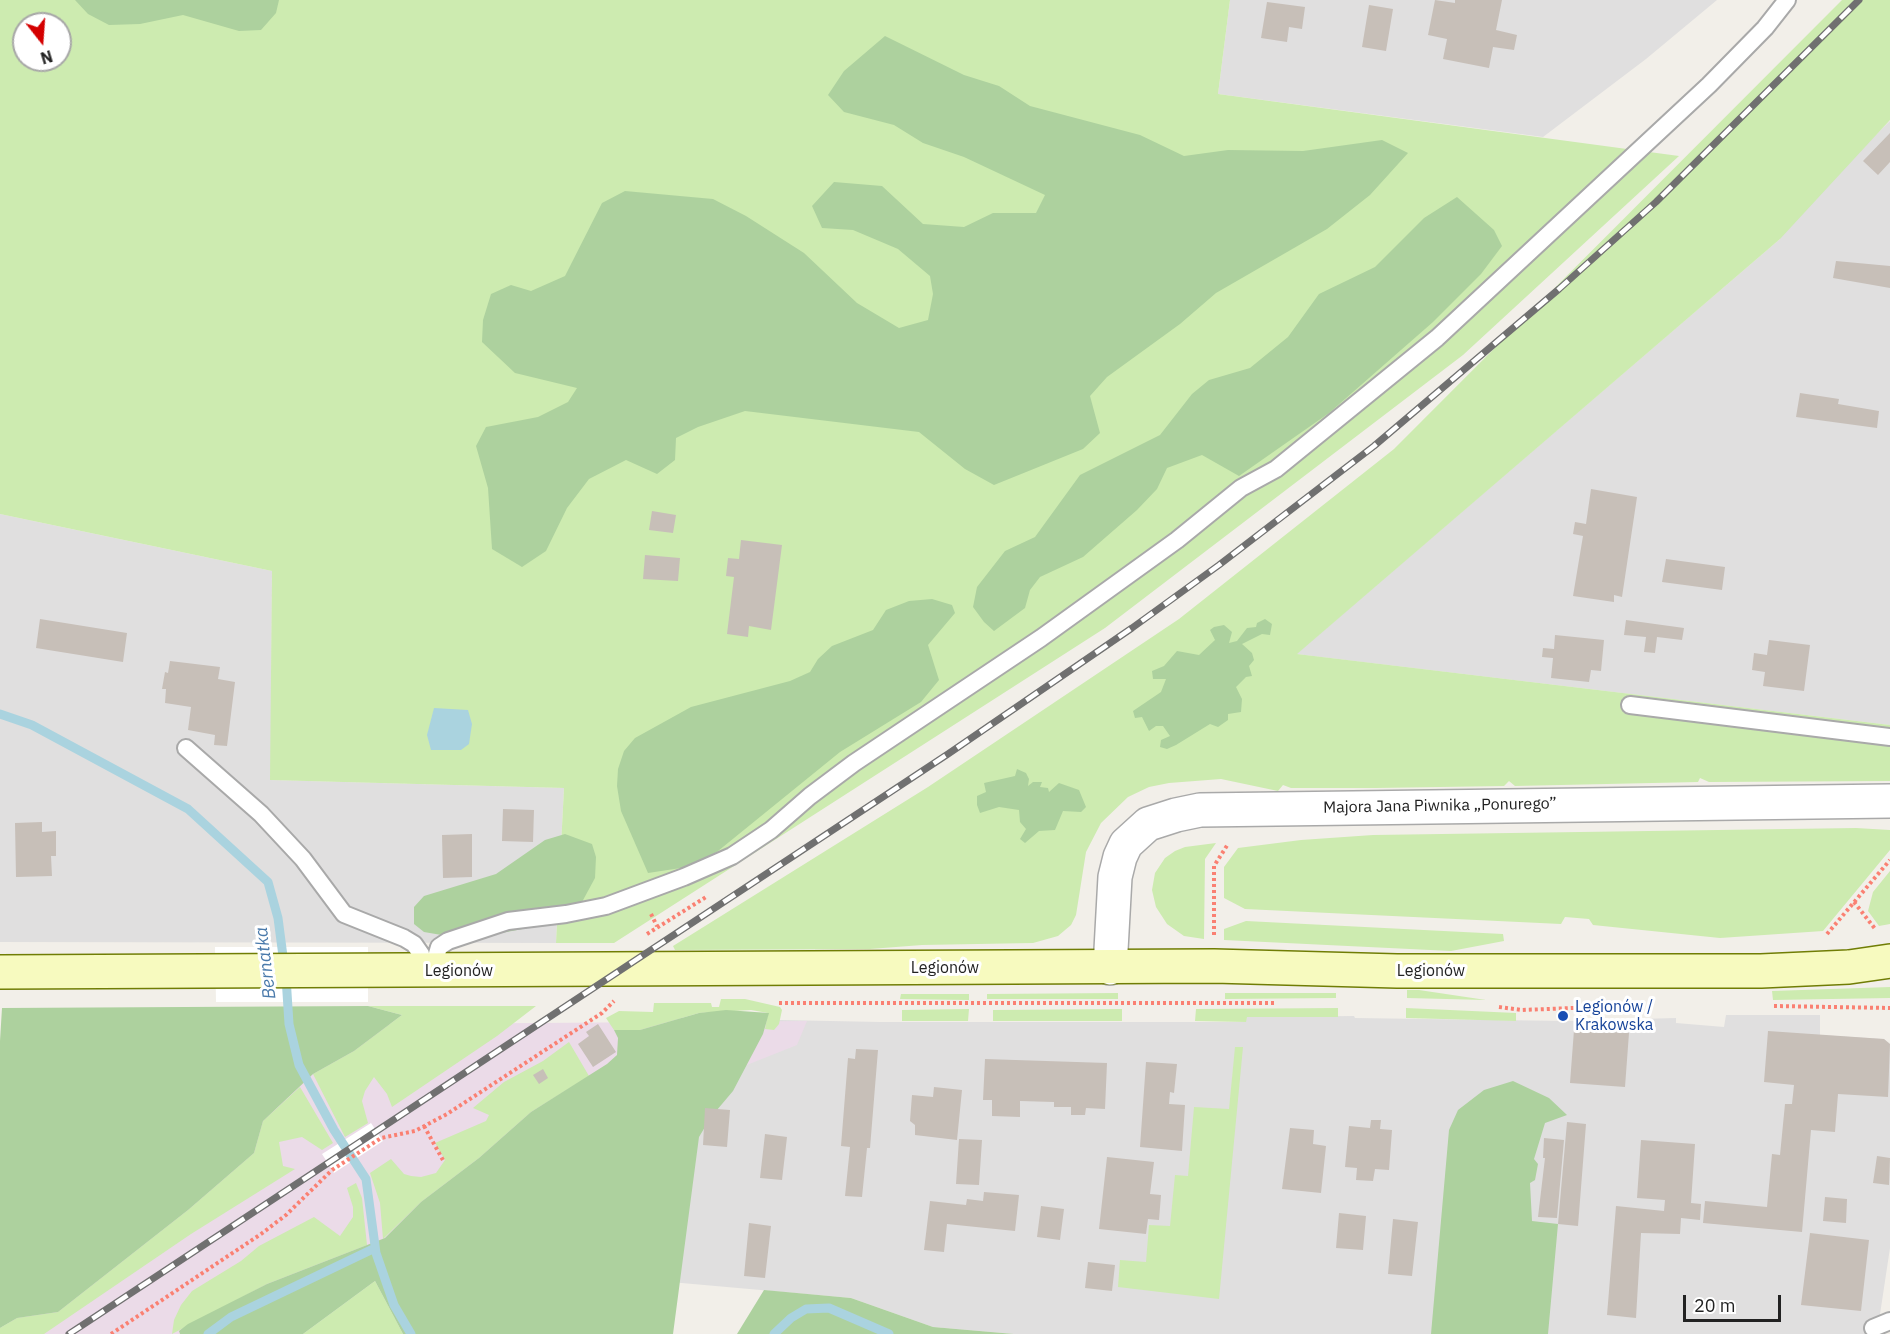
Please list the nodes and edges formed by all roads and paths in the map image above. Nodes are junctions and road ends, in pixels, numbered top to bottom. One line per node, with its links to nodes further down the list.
1 (1787, 0): 13 (lane)
2 (1630, 705): 3 (lane)
3 (1890, 737)
4 (186, 748): 13 (lane)
5 (1890, 801): 12 (street, Majora Jana Piwnika „Ponurego”)
6 (1228, 844): 11 (path)
7 (1890, 860): 8 (path)
8 (1854, 902): 9 (path); 10 (path)
9 (1822, 940)
10 (1884, 948): 11 (street, Legionów)
11 (1214, 966): 12 (street, Legionów); 17 (path)
12 (1110, 968): 13 (street, Legionów)
13 (428, 971): 14 (street, Legionów)
14 (0, 972)
15 (607, 998): 23 (path)
16 (778, 1003): 17 (path)
17 (1215, 1004): 18 (path)
18 (1286, 1004)
19 (1490, 1005): 20 (path)
20 (1629, 1005)
21 (1773, 1006): 22 (path)
22 (1890, 1008)
23 (423, 1126): 24 (path); 27 (path)
24 (444, 1162)
25 (1890, 1321): 26 (lane)
26 (1873, 1328)
27 (111, 1334)

